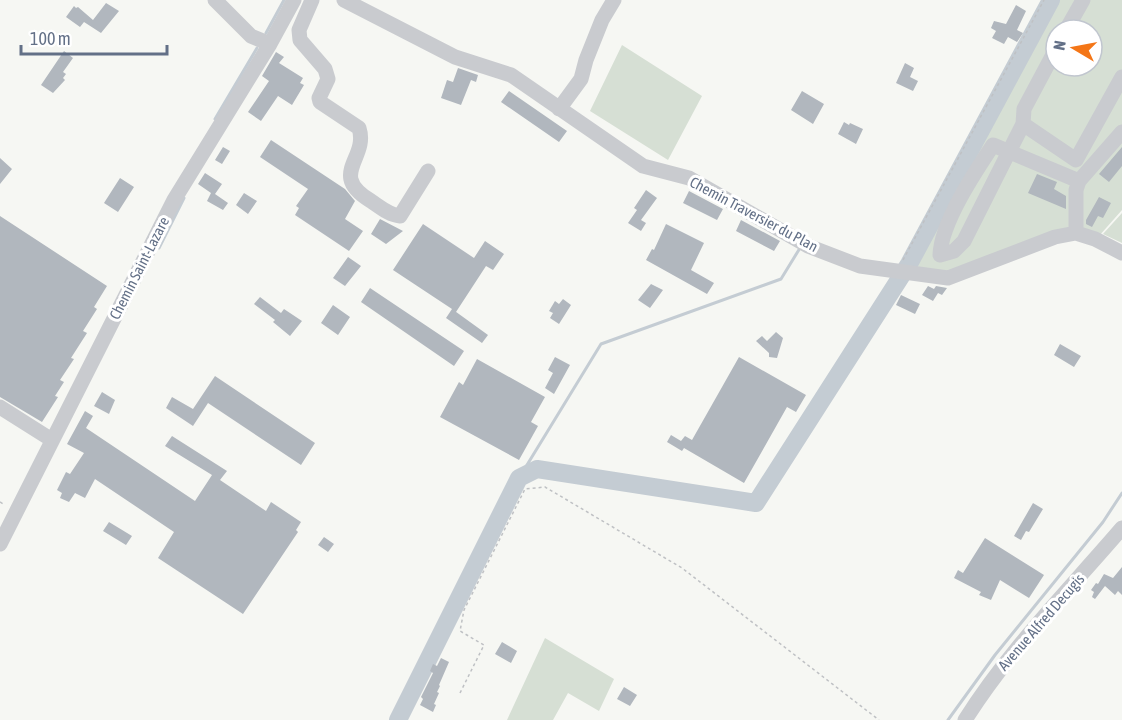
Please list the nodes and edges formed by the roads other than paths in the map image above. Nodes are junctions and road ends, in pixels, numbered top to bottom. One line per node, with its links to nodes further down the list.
1 (216, 0): 8 (street)
2 (294, 0): 8 (street, Chemin Saint-Lazare)
3 (312, 0): 15 (street)
4 (344, 0): 11 (street, Chemin Traversier du Plan)
5 (614, 0): 11 (street)
6 (1083, 0): 7 (street)
7 (1073, 18)
8 (270, 44): 20 (street, Chemin Saint-Lazare)
9 (1044, 72): 12 (street)
10 (1122, 77): 12 (street)
11 (559, 109): 17 (street, Chemin Traversier du Plan)
12 (1023, 124): 14 (street)
13 (1122, 132): 16 (street)
14 (1009, 151): 14 (street); 16 (street)
15 (428, 171)
16 (1079, 181): 17 (street)
17 (1076, 233): 18 (street)
18 (1122, 253)
19 (0, 407): 20 (street)
20 (49, 438): 22 (street, Chemin Saint-Lazare)
21 (1122, 528): 23 (street, Avenue Alfred Decugis)
22 (0, 544)
23 (965, 720)

